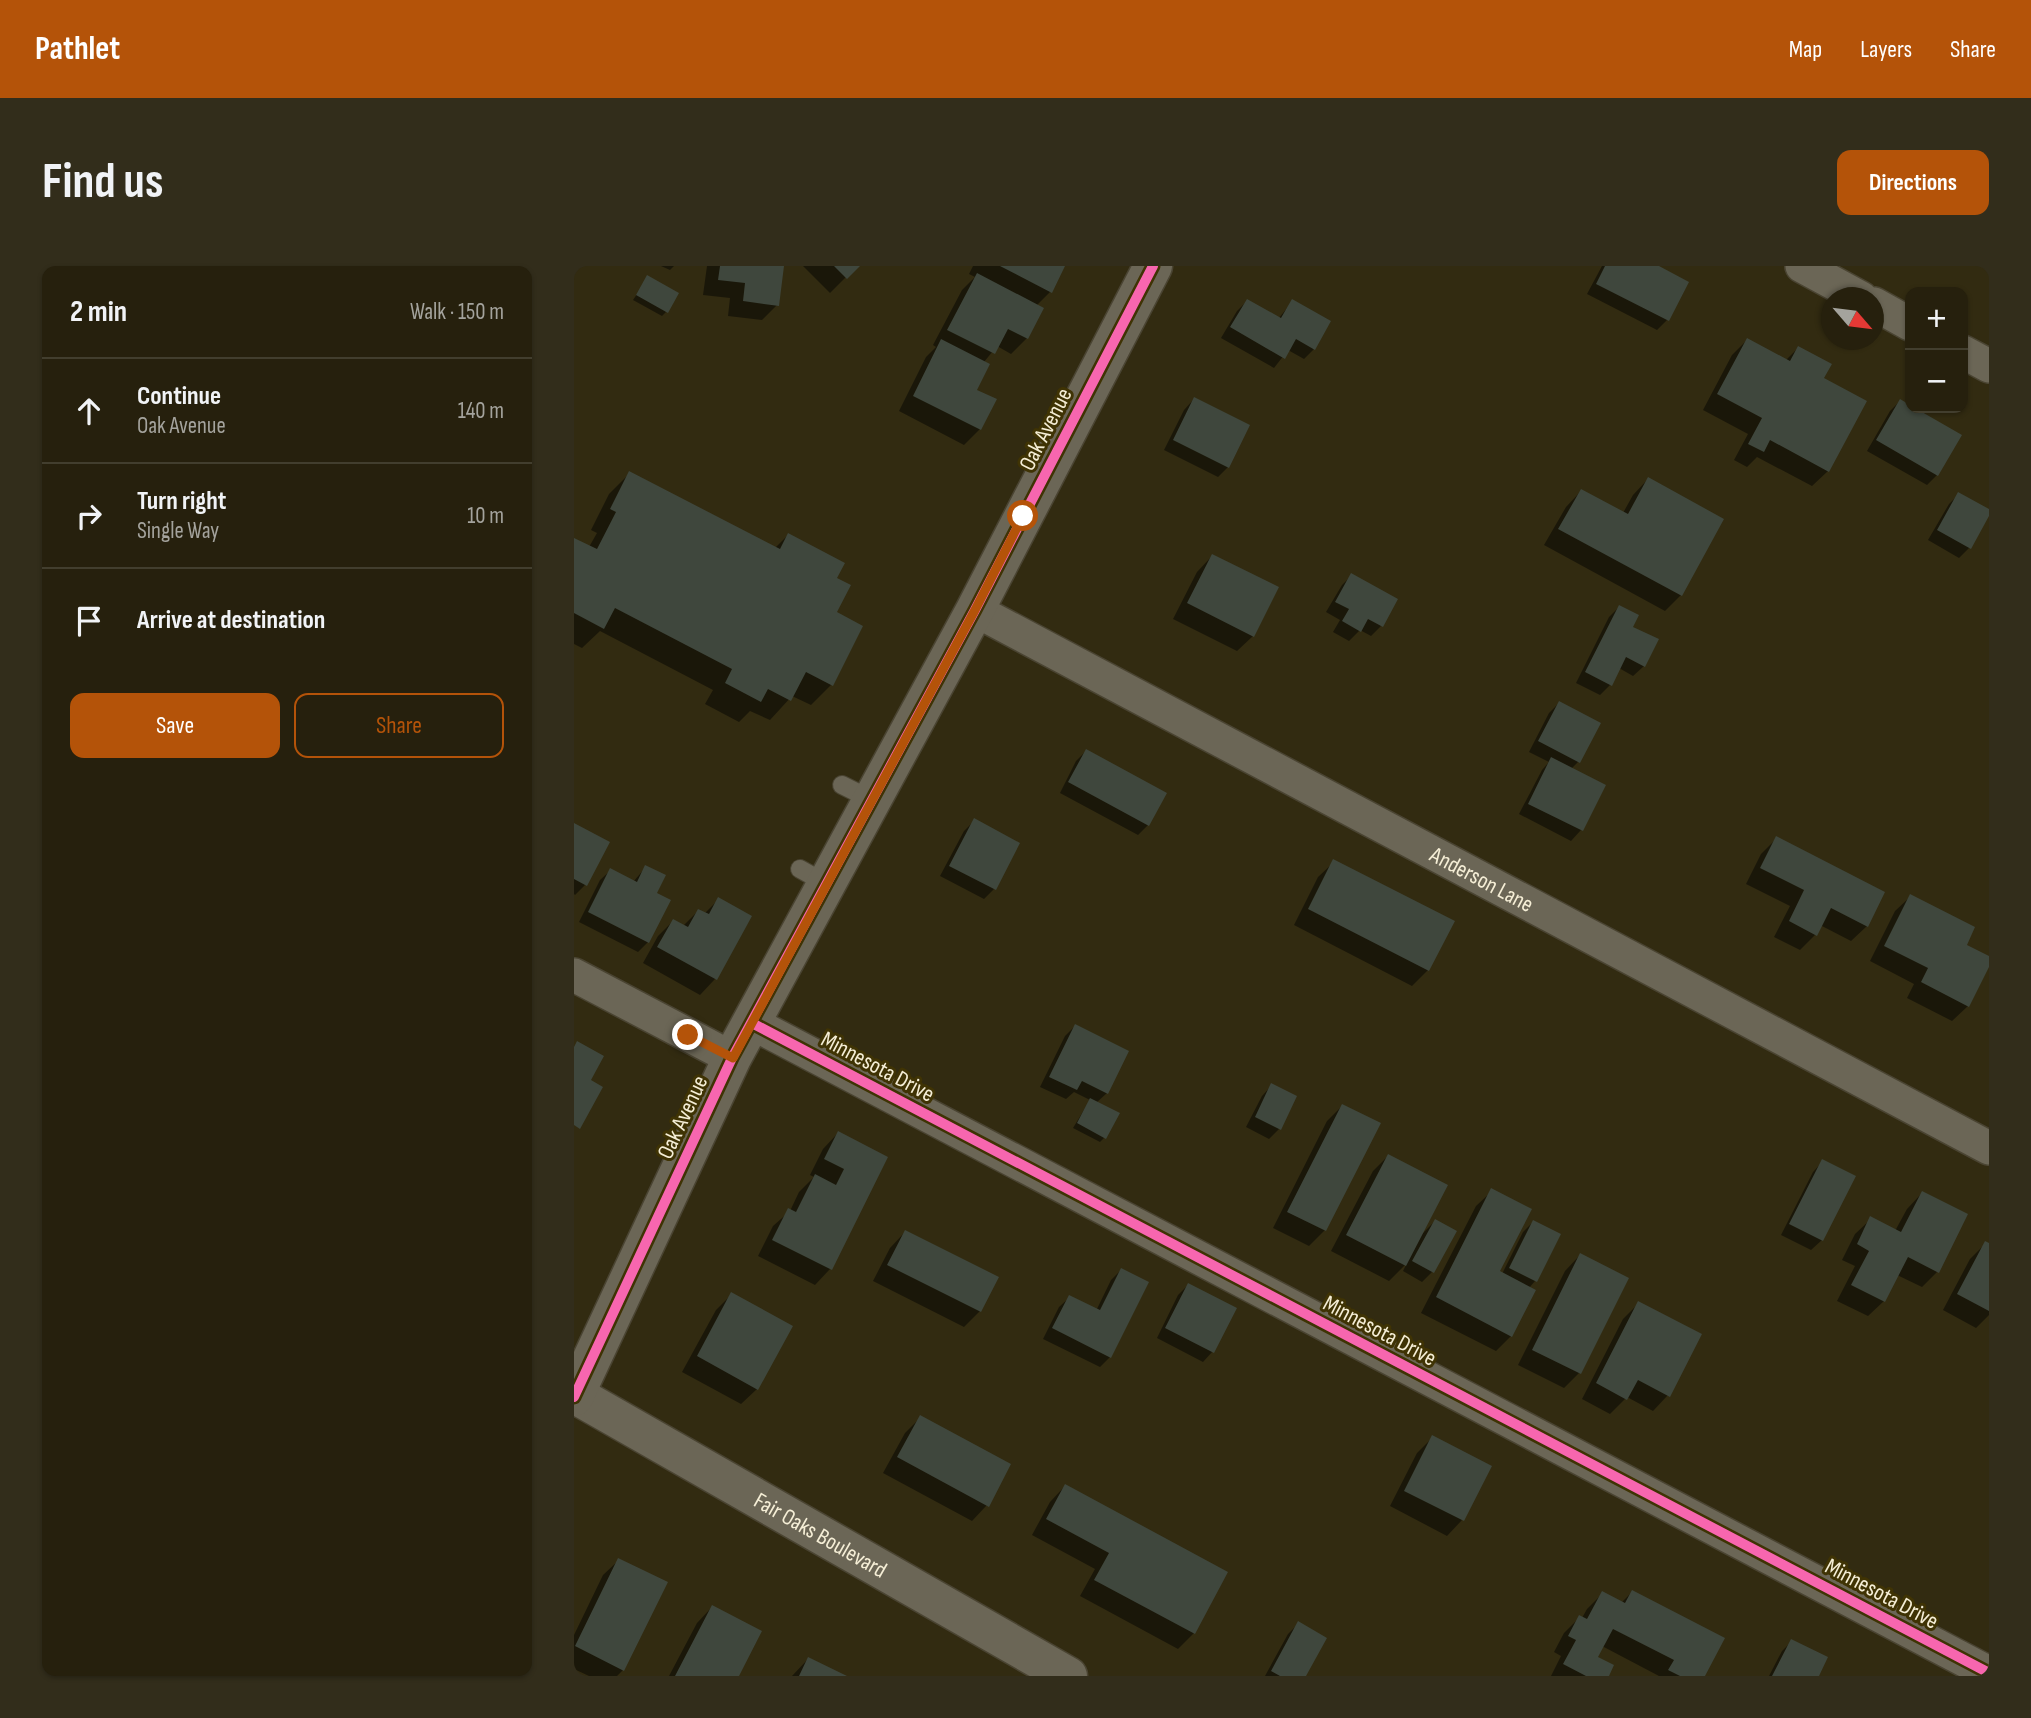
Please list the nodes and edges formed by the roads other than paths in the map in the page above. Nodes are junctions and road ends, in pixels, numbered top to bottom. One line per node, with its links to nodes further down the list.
1 (1153, 266): 8 (main road, Oak Avenue)
2 (1802, 266): 3 (street)
3 (1841, 287)
4 (1884, 310): 5 (street)
5 (1905, 321)
6 (1968, 355): 7 (street)
7 (1989, 366)
8 (975, 610): 10 (main road, Oak Avenue); 12 (street, Anderson Lane)
9 (574, 975): 11 (street)
10 (752, 1023): 11 (main road, Oak Avenue); 14 (street, Minnesota Drive)
11 (733, 1058): 13 (main road, Oak Avenue)
12 (1989, 1148)
13 (574, 1395): 15 (main road, Fair Oaks Boulevard)
14 (1989, 1673)
15 (1068, 1676)

